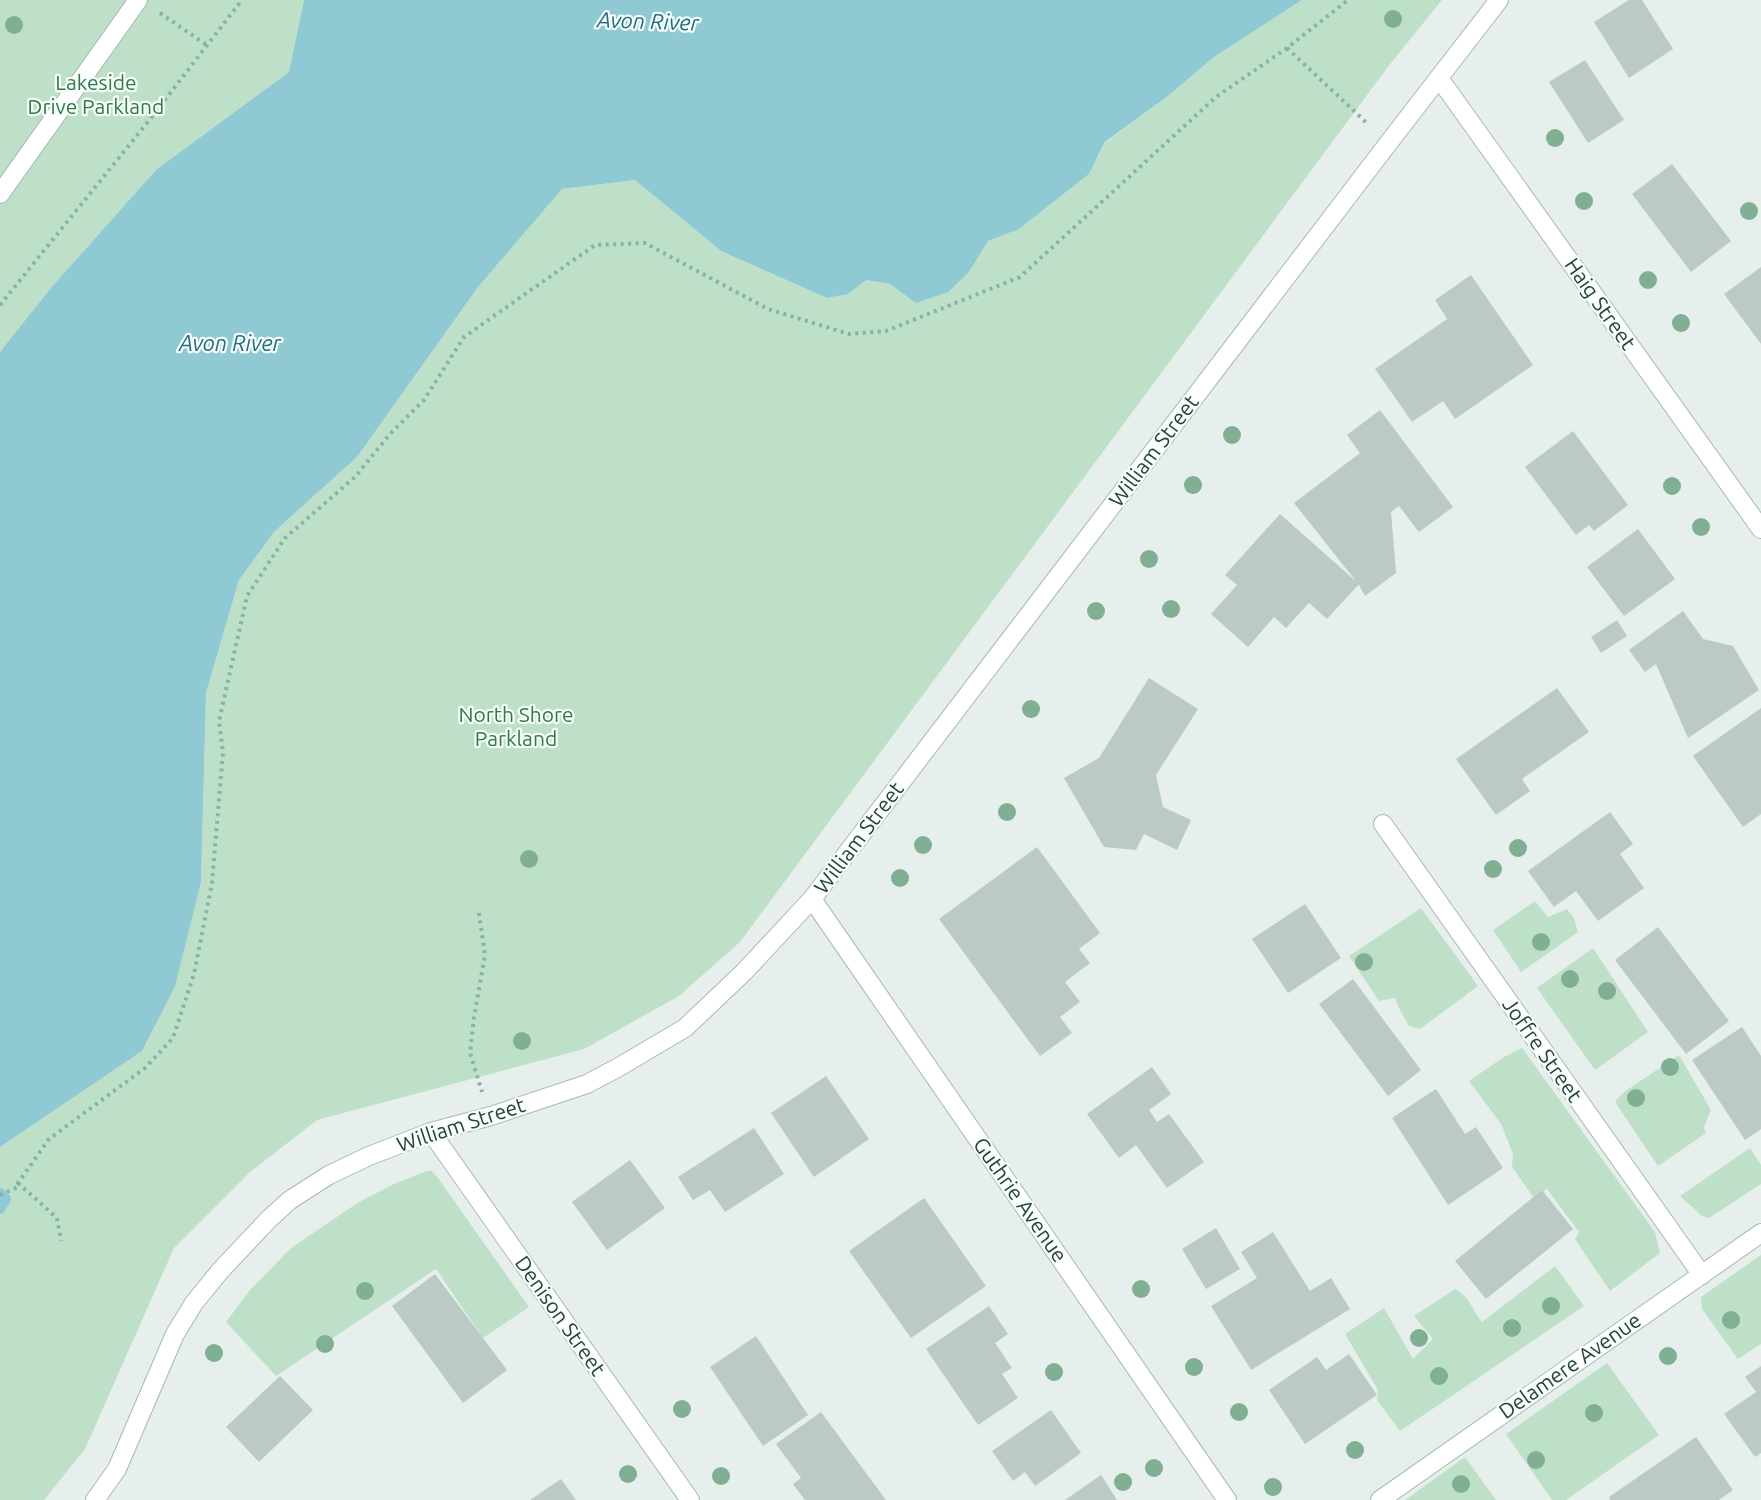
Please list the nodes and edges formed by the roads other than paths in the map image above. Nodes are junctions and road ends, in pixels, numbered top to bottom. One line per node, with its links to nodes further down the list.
1 (138, 0): 4 (street)
2 (1499, 0): 3 (street, William Street)
3 (1439, 78): 5 (street, Haig Street); 7 (street, William Street)
4 (0, 194)
5 (1761, 529)
6 (1383, 824): 10 (street, Joffre Street)
7 (812, 899): 8 (street, William Street); 13 (street, Guthrie Avenue)
8 (431, 1132): 11 (street, William Street); 12 (street, Denison Street)
9 (1761, 1233): 10 (street, Delamere Avenue)
10 (1702, 1275): 14 (street, Delamere Avenue)
11 (94, 1500)
12 (690, 1500)
13 (1227, 1500)
14 (1380, 1500)

